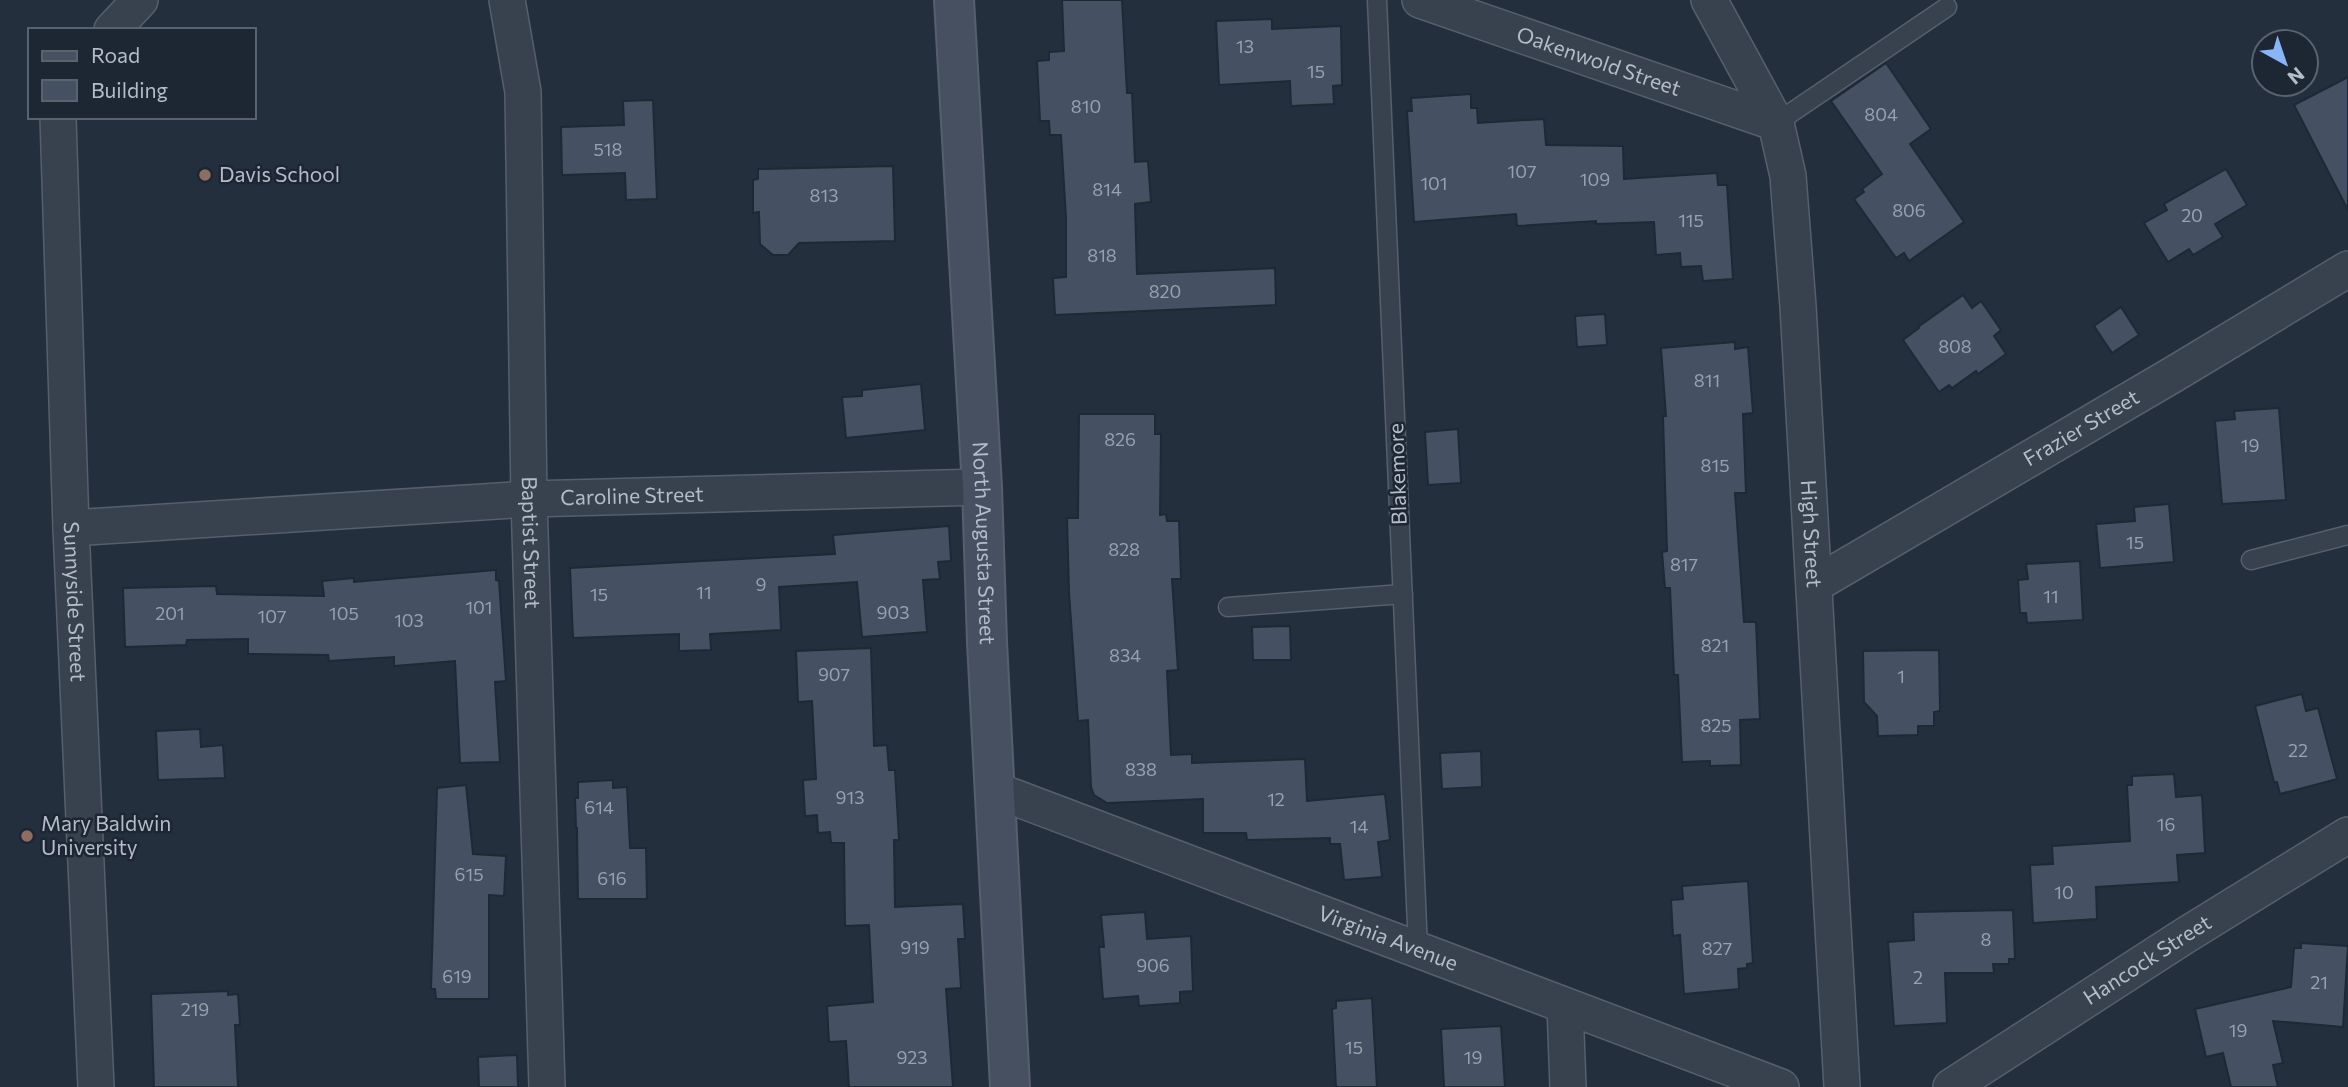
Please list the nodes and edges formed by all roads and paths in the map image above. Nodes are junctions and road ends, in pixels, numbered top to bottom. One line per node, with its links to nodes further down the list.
1 (140, 0): 8 (street)
2 (507, 0): 13 (street, Baptist Street)
3 (954, 0): 12 (main road, North Augusta Street)
4 (1377, 0): 18 (lane, Blakemore)
5 (1420, 0): 10 (street, Oakenwold Street)
6 (1709, 0): 10 (street, High Street)
7 (1947, 7): 10 (lane)
8 (114, 28)
9 (58, 119): 14 (street, Sunnyside Street)
10 (1776, 122): 17 (street, High Street)
11 (2348, 269): 17 (street, Frazier Street)
12 (982, 487): 13 (street, Caroline Street); 20 (main road, North Augusta Street)
13 (529, 499): 14 (street, Caroline Street); 25 (street, Baptist Street)
14 (71, 528): 24 (street, Sunnyside Street)
15 (2348, 535): 16 (lane)
16 (2250, 559)
17 (1814, 585): 29 (street, High Street)
18 (1403, 594): 19 (lane); 22 (lane, Blakemore)
19 (1228, 607)
20 (995, 790): 22 (street, Virginia Avenue); 26 (main road, North Augusta Street)
21 (2348, 835): 30 (street, Hancock Street)
22 (1418, 949): 23 (street, Virginia Avenue)
23 (1565, 1006): 27 (street); 28 (street, Virginia Avenue)
24 (96, 1087)
25 (547, 1087)
26 (1010, 1087)
27 (1568, 1087)
28 (1781, 1087)
29 (1842, 1087)
30 (1951, 1087)

